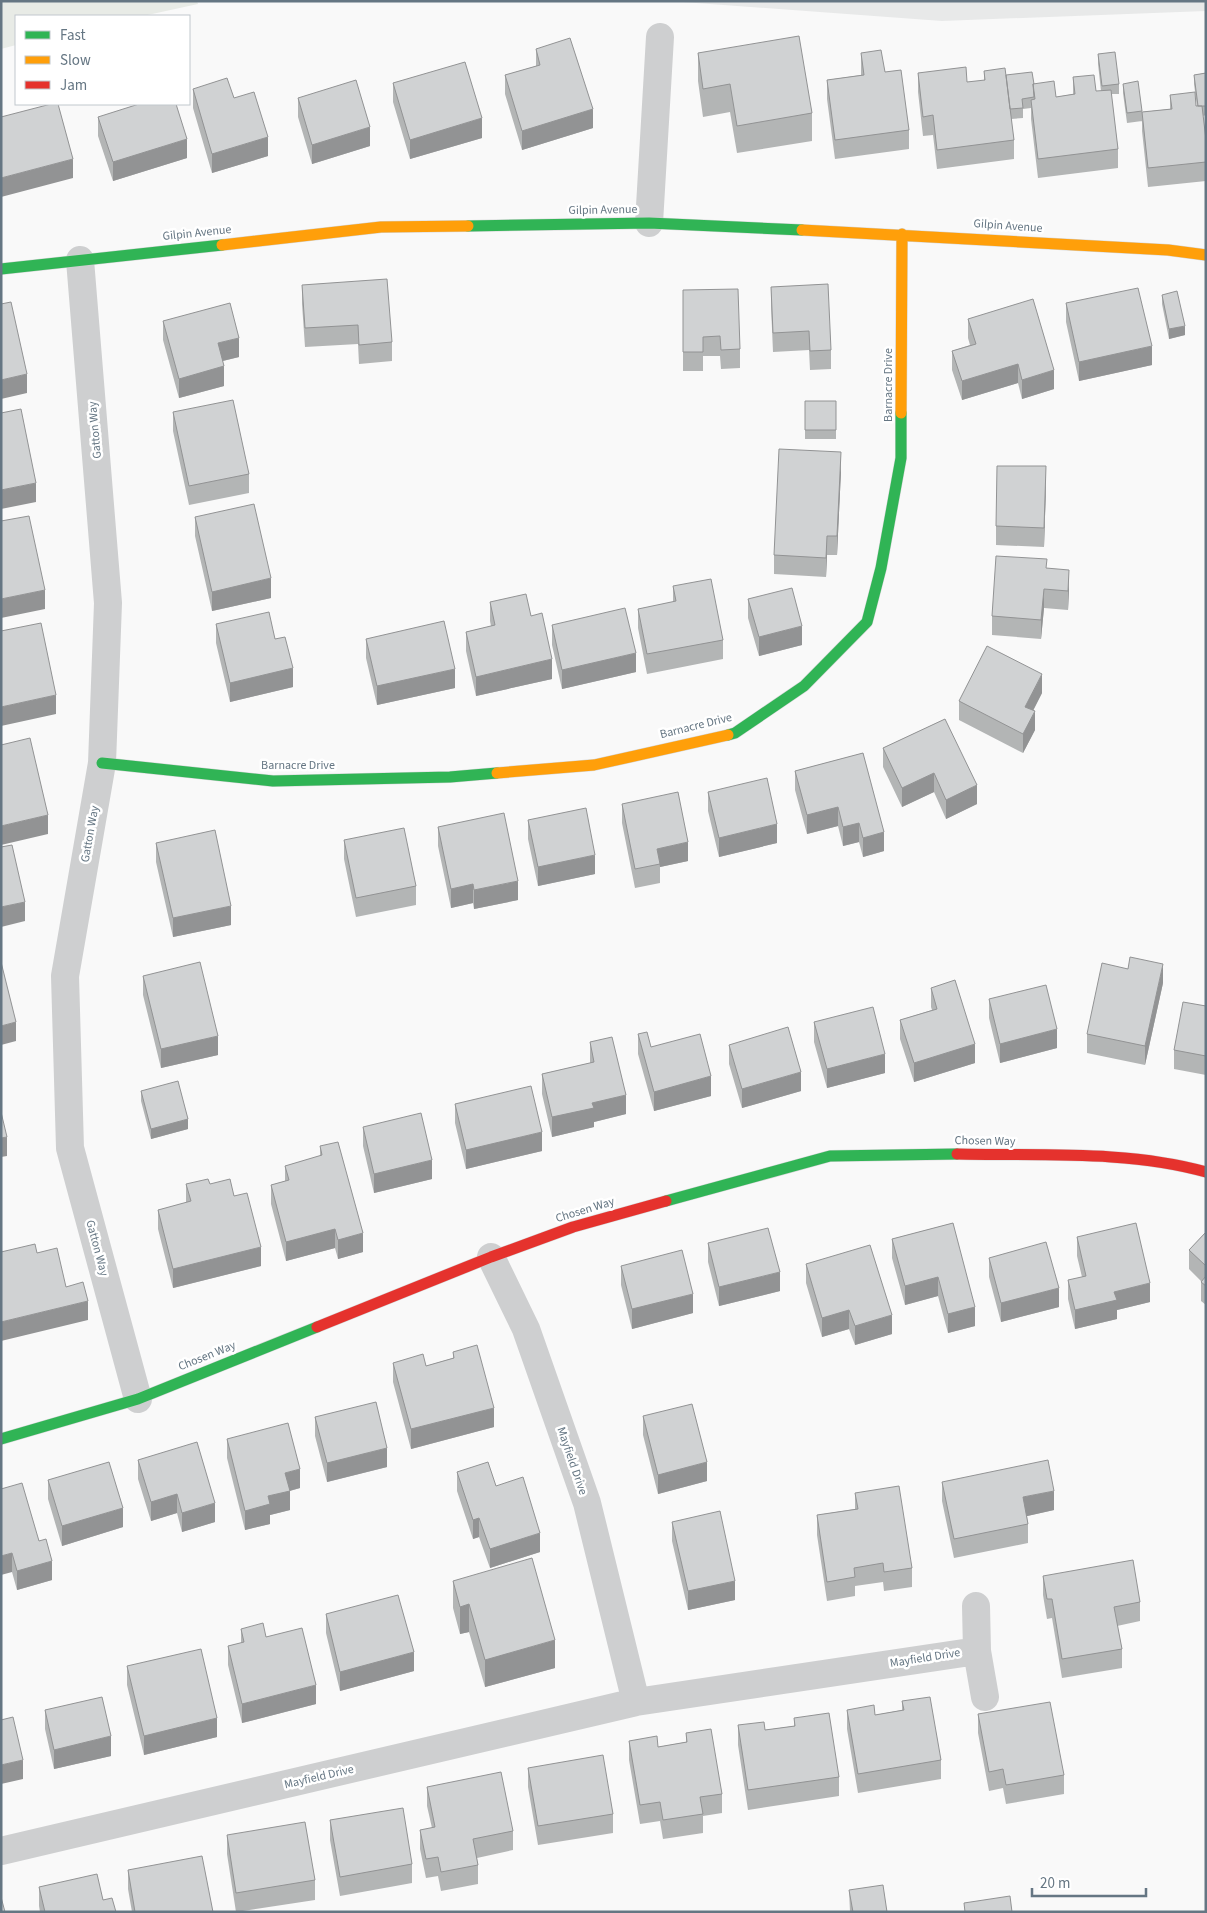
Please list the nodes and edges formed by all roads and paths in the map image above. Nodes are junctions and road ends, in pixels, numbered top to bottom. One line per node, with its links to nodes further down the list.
1 (660, 37): 2 (street)
2 (649, 223): 3 (street, Gilpin Avenue); 5 (street, Gilpin Avenue)
3 (902, 234): 4 (street, Gilpin Avenue); 7 (street, Barnacre Drive)
4 (1206, 255)
5 (80, 260): 6 (street, Gilpin Avenue); 7 (street, Gatton Way)
6 (1, 269)
7 (102, 763): 10 (street, Gatton Way)
8 (1206, 1172): 9 (street, Chosen Way)
9 (491, 1257): 10 (street, Chosen Way); 15 (street, Mayfield Drive)
10 (138, 1399): 11 (street, Chosen Way)
11 (1, 1438)
12 (976, 1606): 13 (street, Mayfield Drive)
13 (977, 1651): 14 (street, Mayfield Drive); 15 (street, Mayfield Drive)
14 (985, 1698)
15 (636, 1702): 16 (street, Mayfield Drive)
16 (1, 1851)

